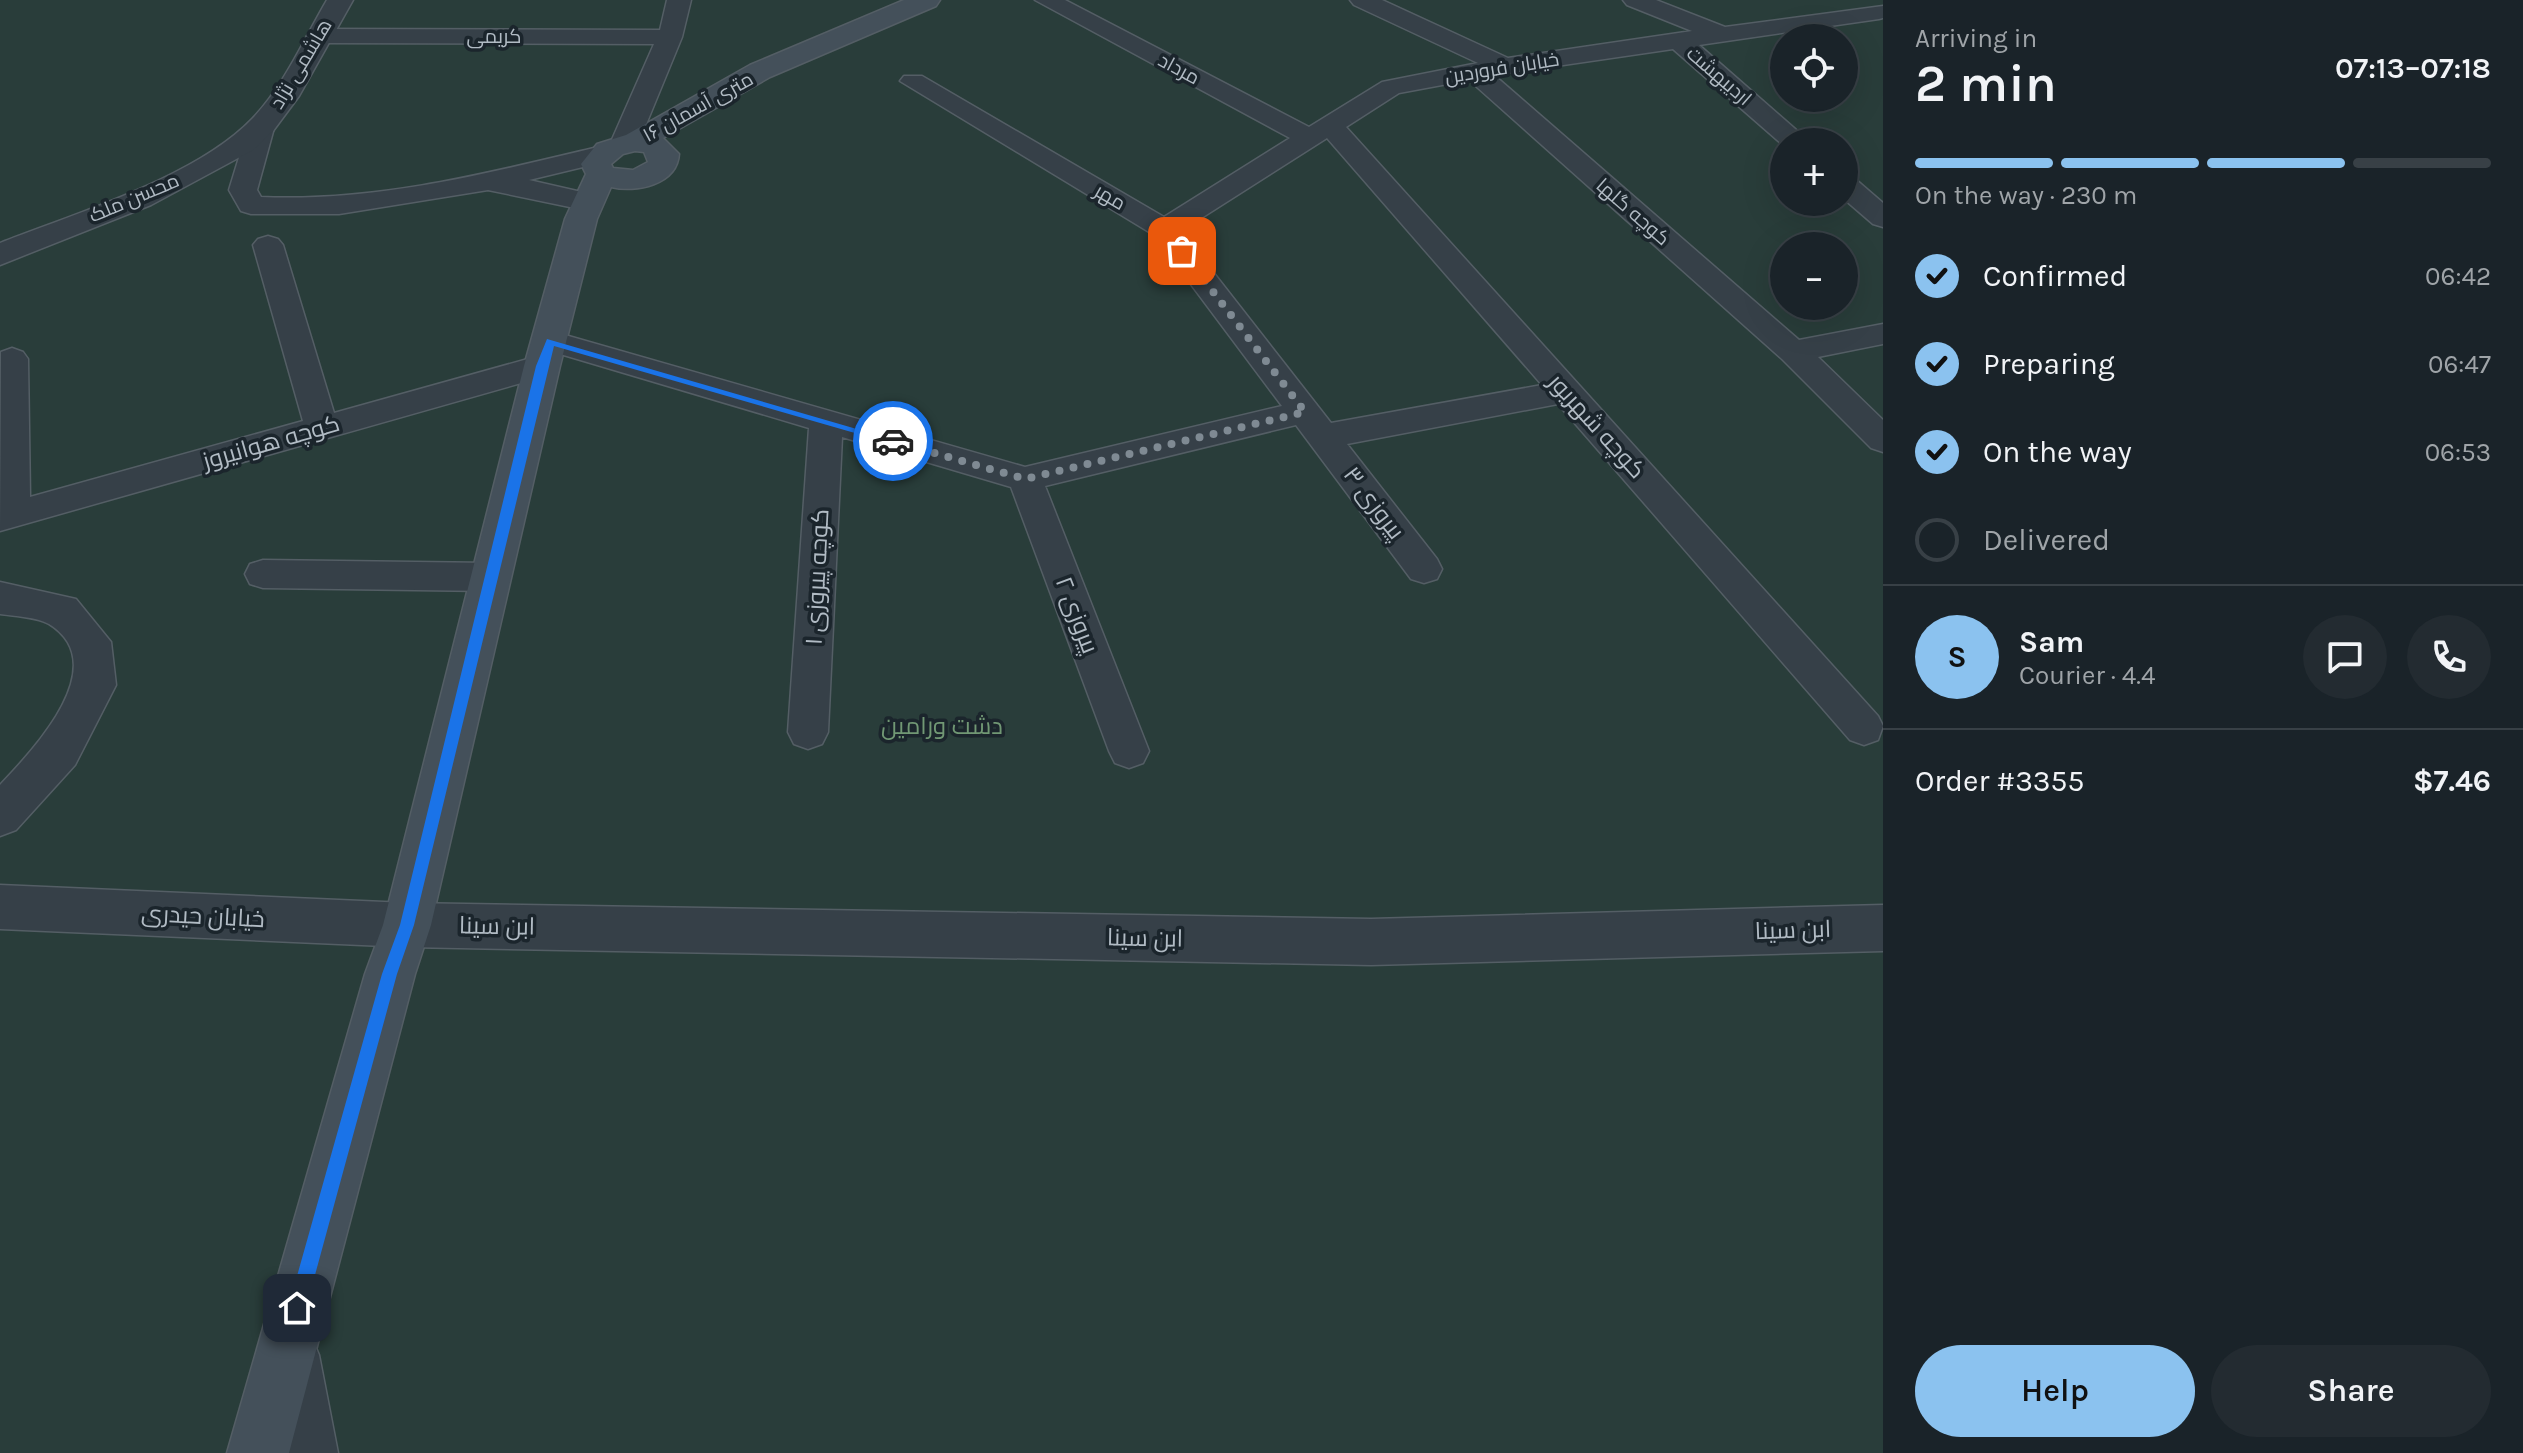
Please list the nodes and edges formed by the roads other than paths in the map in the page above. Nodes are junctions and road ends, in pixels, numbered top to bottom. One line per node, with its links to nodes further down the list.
1 (340, 0): 9 (street, هاشمی نژاد)
2 (679, 0): 10 (street)
3 (927, 0): 13 (main road, ۱۶ متری آسمان)
4 (1047, 0): 18 (street, مرداد)
5 (1362, 0): 12 (street)
6 (1635, 0): 8 (street)
7 (1877, 9): 8 (street, خیابان فروردین)
8 (1721, 34): 11 (street, خیابان فروردین)
9 (319, 36): 10 (street, کریمی); 16 (street, هاشمی نژاد)
10 (670, 37): 19 (street)
11 (1679, 41): 12 (street, خیابان فروردین); 17 (street, اردیبهشت)
12 (1506, 66): 14 (street, خیابان فروردین)
13 (760, 71): 19 (main road, ۱۶ متری آسمان); 20 (main road, ۱۶ متری آسمان)
14 (1474, 71): 18 (street, خیابان فروردین); 29 (street, کوچه گلها)
15 (913, 81): 24 (street, مهر)
16 (261, 128): 21 (street); 27 (street, محسن ملک)
17 (1780, 128)
18 (1320, 132): 24 (street, خیابان فروردین); 32 (street, کوچه شهریور)
19 (610, 163): 20 (main road); 20 (main road); 21 (street); 21 (street); 26 (main road)
20 (649, 172): 26 (main road, ۱۶ متری آسمان)
21 (468, 186)
22 (1858, 196): 23 (street)
23 (1883, 218)
24 (1164, 229): 34 (street, مهر)
25 (268, 245): 35 (street)
26 (573, 254): 30 (main road)
27 (0, 255)
28 (1883, 334): 29 (street)
29 (1793, 352): 36 (street, کوچه گلها)
30 (546, 354): 33 (street); 35 (street, کوچه هوانیروز); 41 (main road)
31 (12, 359): 38 (street)
32 (1566, 392): 34 (street); 43 (street, کوچه شهریور)
33 (826, 421): 37 (street); 44 (street, کوچه پیروزی ۱)
34 (1314, 424): 37 (street); 39 (street, پیروزی ۳)
35 (322, 428): 38 (street, کوچه هوانیروز)
36 (1883, 440)
37 (1025, 479): 45 (street, پیروزی ۲)
38 (6, 516)
39 (1424, 569)
40 (263, 574): 41 (street)
41 (491, 577): 48 (main road)
42 (0, 598): 46 (street)
43 (1864, 728)
44 (808, 732)
45 (1129, 751)
46 (0, 816)
47 (0, 907): 48 (street, خیابان حیدری)
48 (407, 925): 49 (street, ابن سینا); 50 (main road)
49 (1883, 928)
50 (289, 1338): 51 (main road); 52 (street)
51 (258, 1453)
52 (310, 1453)

